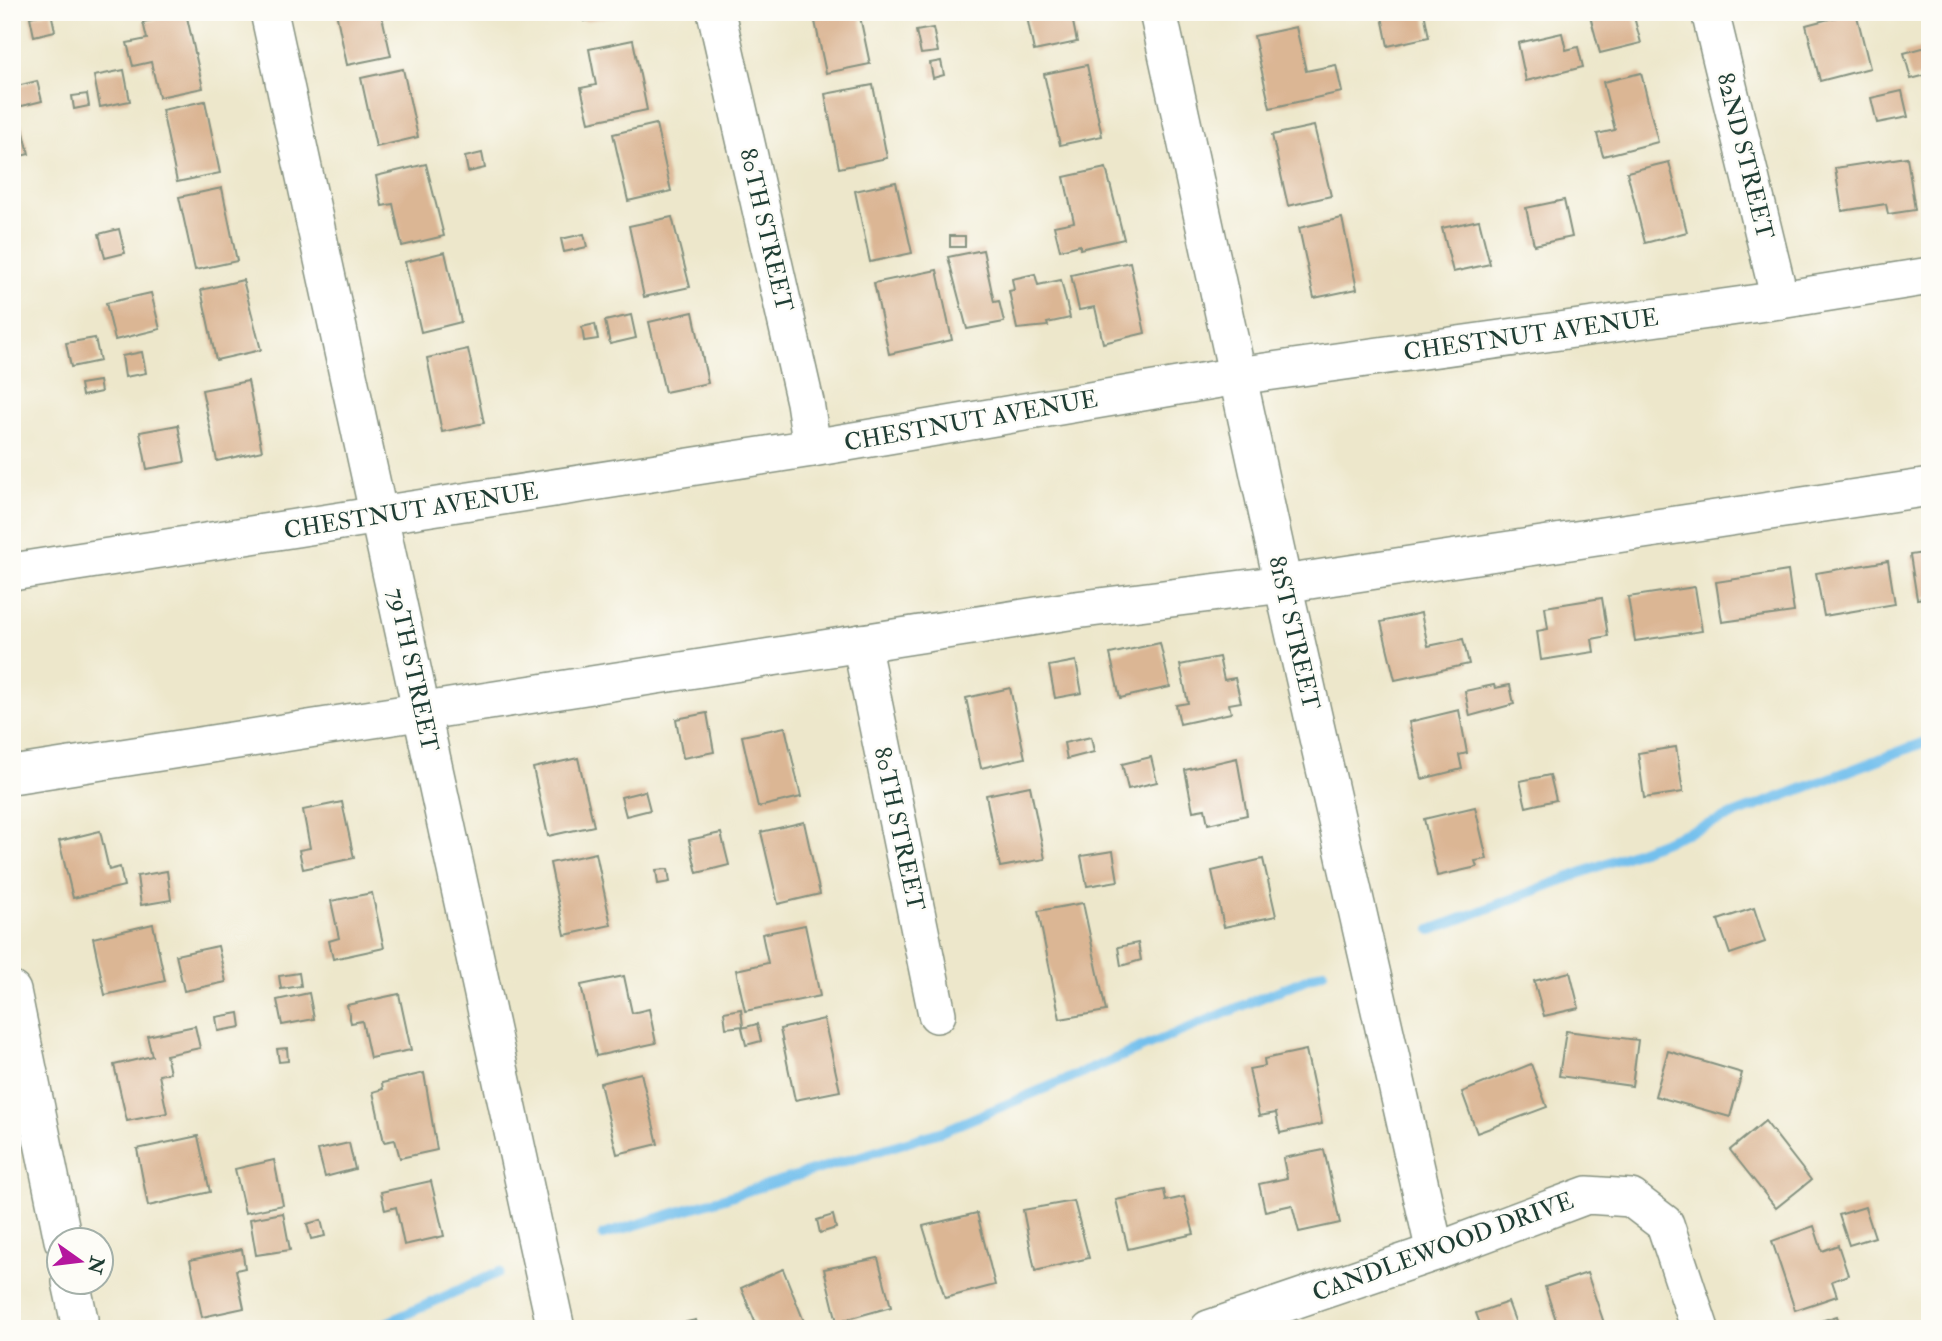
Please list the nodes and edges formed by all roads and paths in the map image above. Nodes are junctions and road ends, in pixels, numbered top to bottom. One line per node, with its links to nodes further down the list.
1 (269, 12): 10 (street, 79TH STREET)
2 (716, 12): 8 (street, 80TH STREET)
3 (1158, 12): 7 (street, 81ST STREET)
4 (1710, 12): 6 (street, 82ND STREET)
5 (1930, 276): 6 (street, CHESTNUT AVENUE)
6 (1780, 300): 7 (street, CHESTNUT AVENUE)
7 (1237, 376): 8 (street, CHESTNUT AVENUE); 12 (street, 81ST STREET)
8 (812, 448): 10 (street, CHESTNUT AVENUE)
9 (1930, 487): 12 (street)
10 (379, 516): 11 (street, CHESTNUT AVENUE); 14 (street, 79TH STREET)
11 (12, 572)
12 (1283, 584): 13 (street); 19 (street, 81ST STREET)
13 (861, 643): 14 (street); 17 (street, 80TH STREET)
14 (421, 711): 15 (street); 23 (street, 79TH STREET)
15 (12, 775)
16 (12, 991): 18 (street)
17 (937, 1014)
18 (60, 1226)
19 (1435, 1252): 22 (street, CANDLEWOOD DRIVE); 24 (street, CANDLEWOOD DRIVE)
20 (74, 1296): 21 (street)
21 (79, 1319)
22 (1220, 1326)
23 (556, 1329)
24 (1700, 1329)

